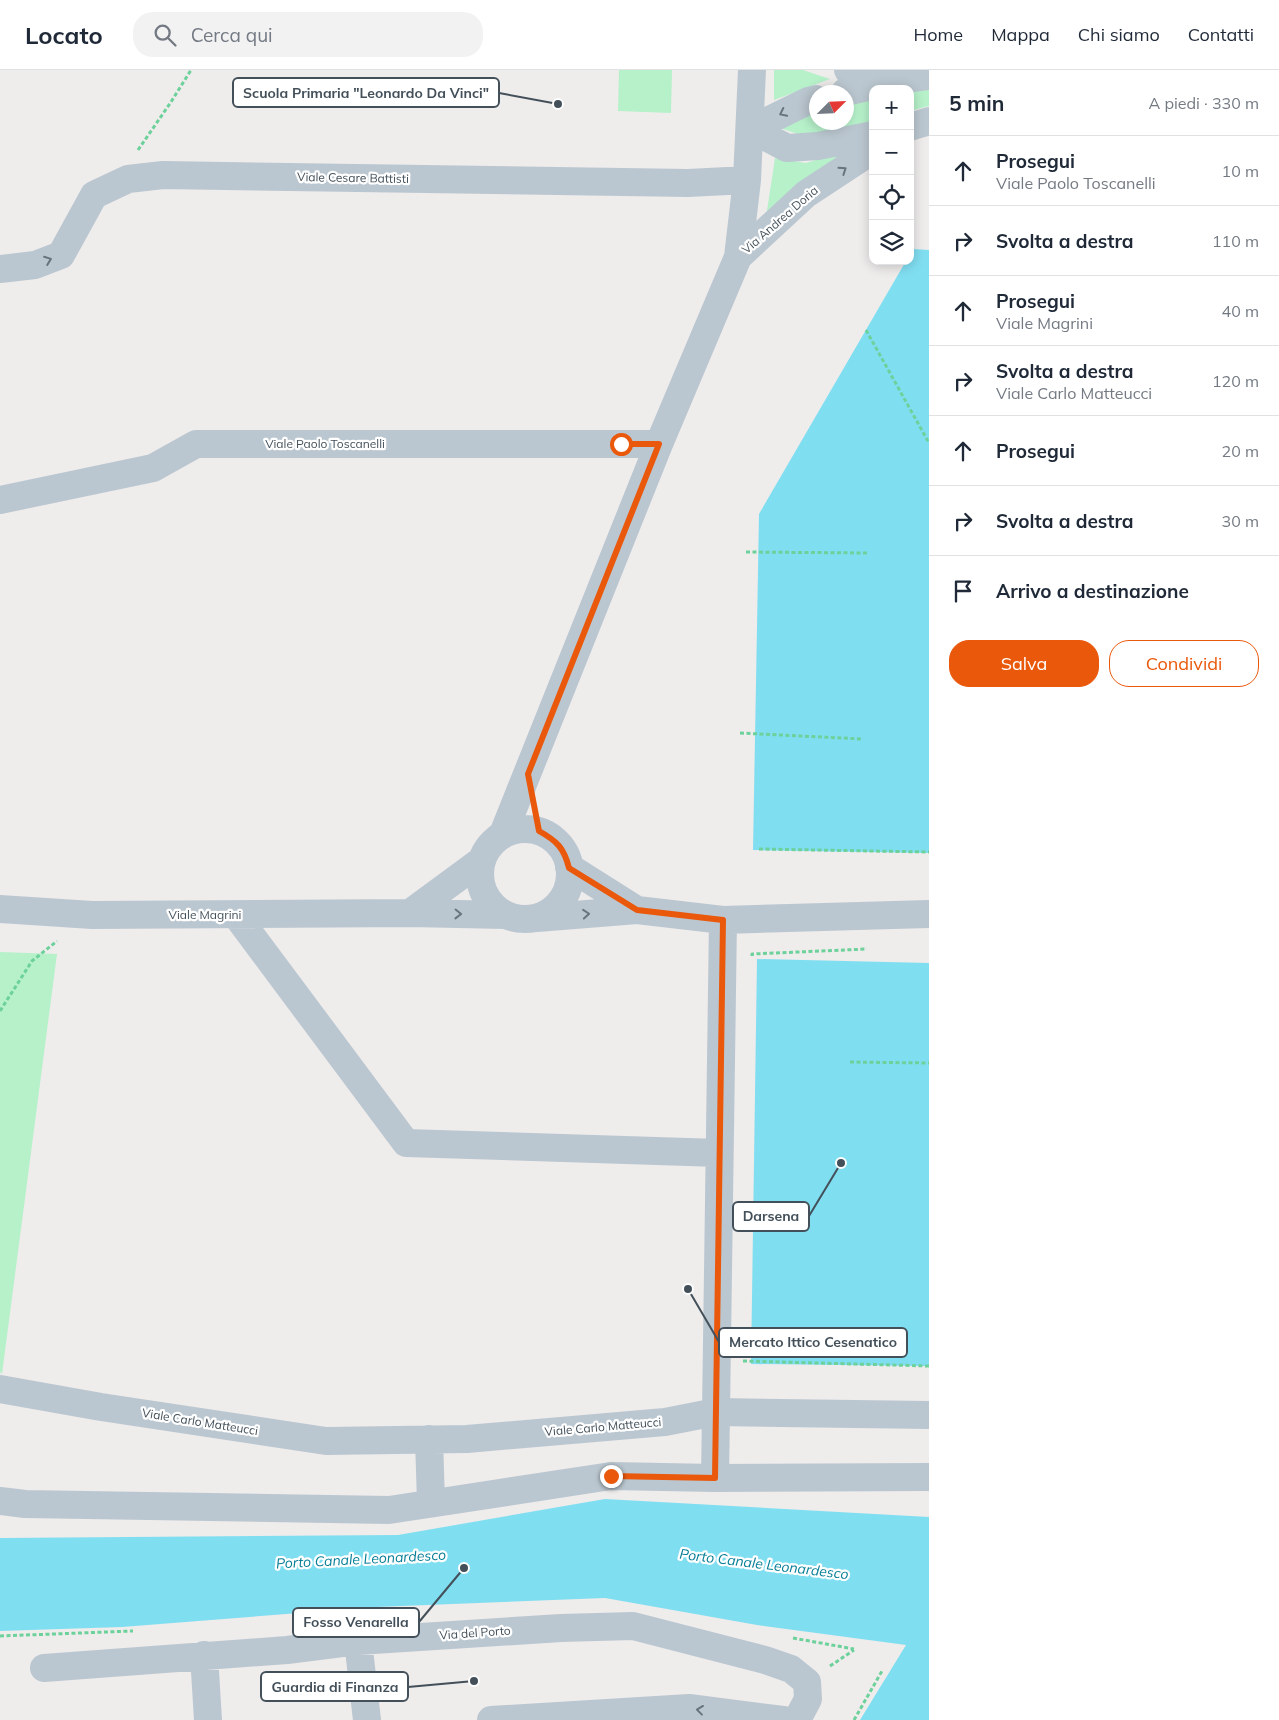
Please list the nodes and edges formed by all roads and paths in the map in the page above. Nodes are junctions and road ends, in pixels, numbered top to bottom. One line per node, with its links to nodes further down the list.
1 (191, 70): 12 (path)
2 (752, 70): 9 (street)
3 (848, 70): 4 (street)
4 (917, 78): 5 (street)
5 (854, 90)
6 (809, 101): 9 (street, one-way to 9)
7 (929, 121): 8 (street)
8 (914, 126)
9 (751, 129): 10 (street); 13 (street)
10 (869, 136)
11 (869, 153): 14 (street, Via Andrea Doria, one-way to 11)
12 (128, 179): 13 (street, Viale Cesare Battisti); 15 (street, Viale Cesare Battisti, one-way to 12)
13 (748, 180): 14 (street)
14 (738, 257): 18 (street)
15 (0, 269)
16 (866, 330): 17 (path)
17 (929, 443)
18 (659, 444): 19 (street, Viale Paolo Toscanelli); 24 (street)
19 (0, 500)
20 (746, 552): 21 (path)
21 (867, 553)
22 (740, 733): 23 (path)
23 (862, 739)
24 (528, 774): 25 (street); 26 (street)
25 (539, 831): 26 (street); 30 (street)
26 (503, 834): 29 (street)
27 (760, 849): 28 (path)
28 (929, 852)
29 (482, 860): 33 (street); 37 (street)
30 (569, 868): 32 (street); 38 (street)
31 (0, 909): 35 (street, Viale Magrini)
32 (637, 910): 38 (street, one-way to 32); 39 (street)
33 (410, 913): 36 (street, Viale Magrini); 37 (street, Viale Magrini, one-way to 37)
34 (929, 914): 39 (street)
35 (92, 915): 36 (street, Viale Magrini); 42 (path)
36 (236, 915): 45 (street)
37 (505, 915): 38 (street)
38 (537, 918)
39 (723, 920): 45 (street)
40 (867, 950): 41 (path)
41 (752, 964)
42 (0, 1011)
43 (850, 1062): 44 (path)
44 (929, 1063)
45 (718, 1153): 49 (street)
46 (743, 1352): 47 (path)
47 (929, 1366)
48 (0, 1389): 51 (street, Viale Carlo Matteucci)
49 (716, 1412): 50 (street, Viale Carlo Matteucci); 51 (street, Viale Carlo Matteucci); 53 (street)
50 (929, 1414)
51 (429, 1440): 55 (street)
52 (929, 1477): 53 (street)
53 (715, 1478): 55 (street)
54 (0, 1501): 55 (street)
55 (431, 1503)
56 (358, 1641): 57 (street, Via del Porto); 61 (street); 64 (street, Via del Porto)
57 (204, 1655): 58 (street, Via del Porto); 60 (street)
58 (44, 1668)
59 (882, 1671): 65 (path)
60 (208, 1720)
61 (367, 1720)
62 (491, 1720): 63 (street, one-way to 62)
63 (783, 1720)
64 (797, 1720)
65 (854, 1720)

